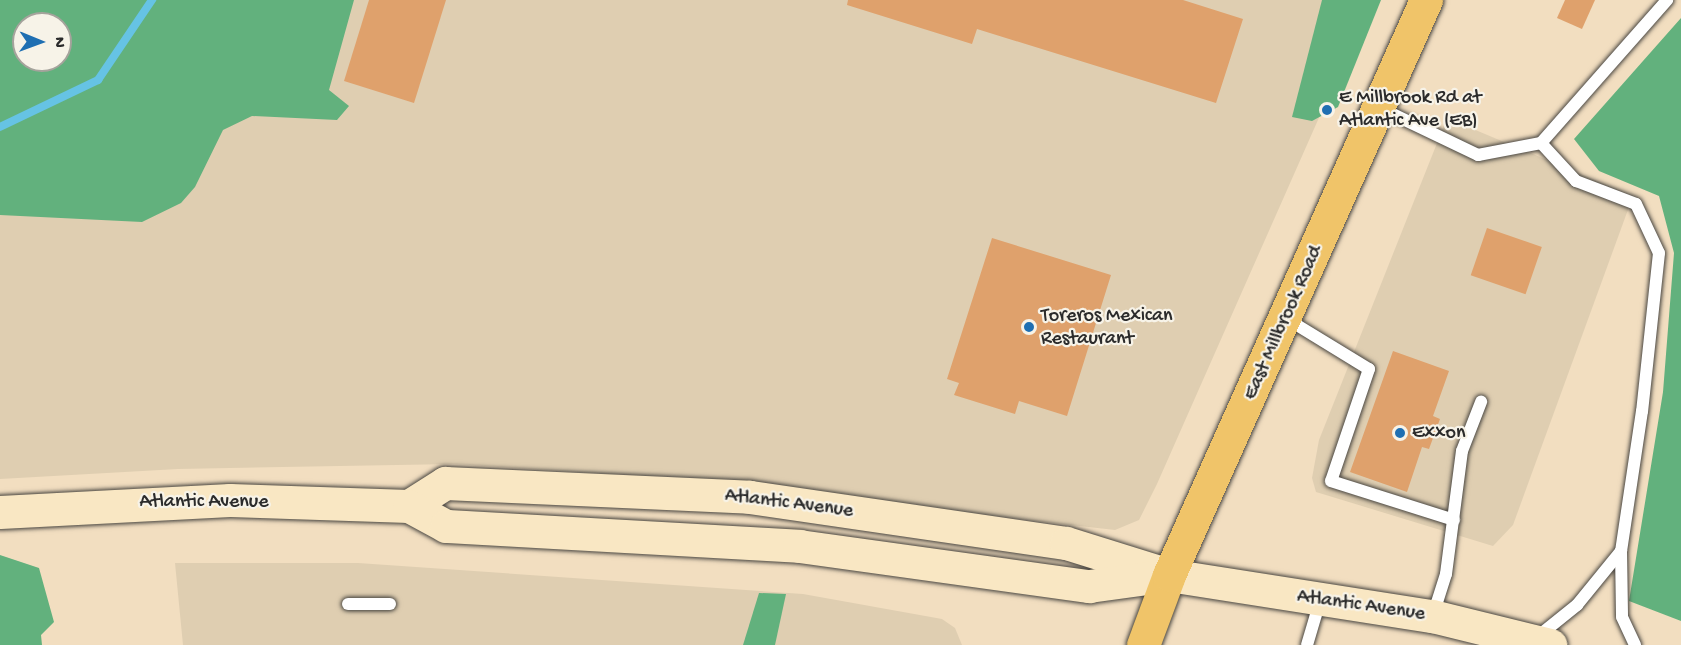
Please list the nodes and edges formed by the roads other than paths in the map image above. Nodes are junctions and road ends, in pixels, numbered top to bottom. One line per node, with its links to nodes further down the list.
1 (1426, 0): 3 (main road, East Millbrook Road)
2 (1667, 0): 4 (lane)
3 (1380, 108): 4 (lane); 5 (main road, East Millbrook Road)
4 (1541, 143): 10 (lane)
5 (1287, 318): 9 (lane); 11 (main road, East Millbrook Road)
6 (1481, 402): 9 (lane)
7 (409, 506): 8 (main road, Atlantic Avenue); 11 (main road, Atlantic Avenue); 11 (main road, Atlantic Avenue)
8 (0, 512)
9 (1454, 520): 15 (lane)
10 (1621, 551): 16 (lane); 19 (lane)
11 (1169, 575): 12 (main road, Atlantic Avenue); 17 (main road, East Millbrook Road)
12 (1321, 600): 15 (main road, Atlantic Avenue); 18 (lane)
13 (348, 604): 14 (lane)
14 (390, 604)
15 (1432, 616): 16 (main road, Atlantic Avenue)
16 (1541, 643)
17 (1143, 645)
18 (1307, 645)
19 (1635, 645)

